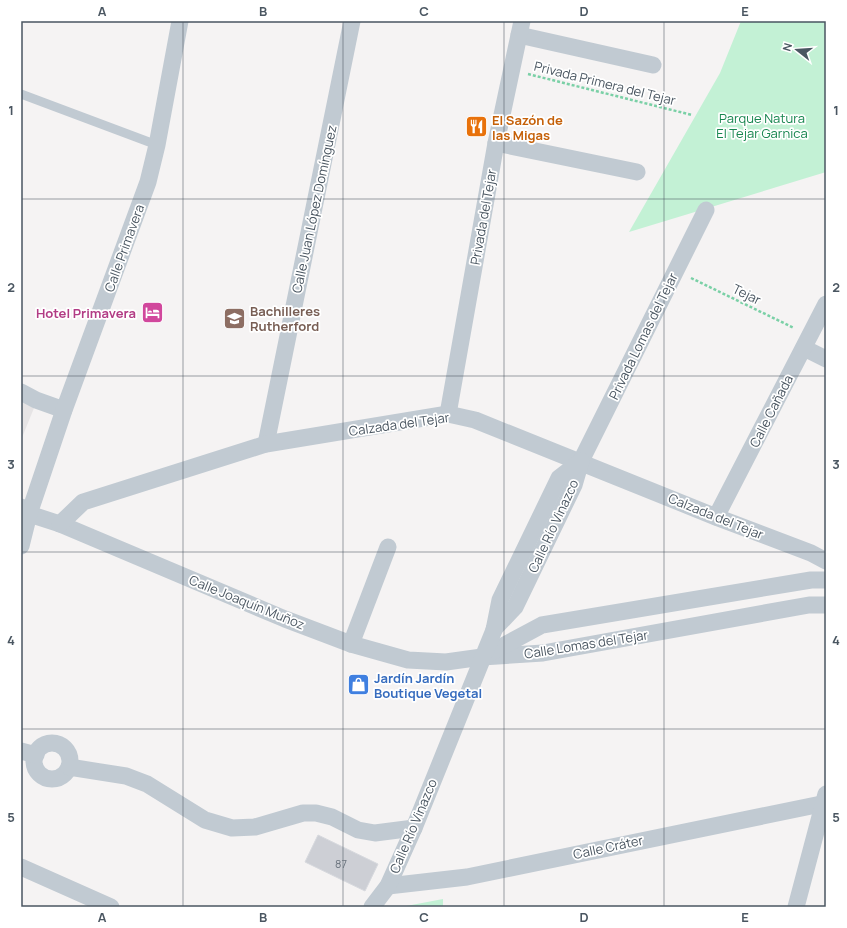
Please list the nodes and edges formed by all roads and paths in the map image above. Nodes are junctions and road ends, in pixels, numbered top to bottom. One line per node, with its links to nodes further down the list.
1 (180, 21): 9 (street, Calle Primavera)
2 (352, 21): 19 (street, Calle Juan López Domínguez)
3 (520, 28): 4 (street); 5 (street, Privada del Tejar)
4 (653, 65)
5 (512, 70): 7 (path, Privada Primera del Tejar); 8 (street, Privada del Tejar)
6 (21, 94): 9 (lane)
7 (692, 115)
8 (496, 143): 10 (street); 18 (street, Privada del Tejar)
9 (157, 145): 17 (street, Calle Primavera)
10 (637, 172)
11 (706, 210): 12 (street, Privada Lomas del Tejar)
12 (676, 270): 14 (path, Tejar); 20 (street, Privada Lomas del Tejar)
13 (826, 304): 14 (street, Calle Cañada)
14 (807, 342): 15 (street); 22 (street, Calle Cañada)
15 (826, 359)
16 (21, 392): 17 (street)
17 (64, 410): 21 (street, Calle Primavera)
18 (448, 414): 19 (street, Calzada del Tejar); 20 (street, Calzada del Tejar)
19 (266, 444): 23 (street, Calzada del Tejar)
20 (581, 461): 22 (street, Calzada del Tejar); 30 (street, Calle Río Vinazco)
21 (23, 515): 23 (street, Calle Joaquín Muñoz); 24 (street, Calle Primavera)
22 (716, 517): 26 (street, Calzada del Tejar)
23 (60, 524): 29 (street, Calle Joaquín Muñoz)
24 (21, 546)
25 (388, 547): 29 (street)
26 (826, 561)
27 (826, 580): 30 (street, Calle Lomas del Tejar)
28 (826, 605): 30 (street, Calle Lomas del Tejar)
29 (351, 644): 30 (street, Calle Joaquín Muñoz)
30 (482, 657): 34 (street, Calle Río Vinazco)
31 (28, 753): 32 (street); 32 (street)
32 (69, 767): 34 (street)
33 (826, 799): 36 (street, Calle Cráter); 39 (street)
34 (414, 828): 36 (street, Calle Río Vinazco)
35 (21, 867): 37 (street)
36 (388, 886): 38 (street, Calle Río Vinazco)
37 (111, 907)
38 (372, 907)
39 (796, 907)

